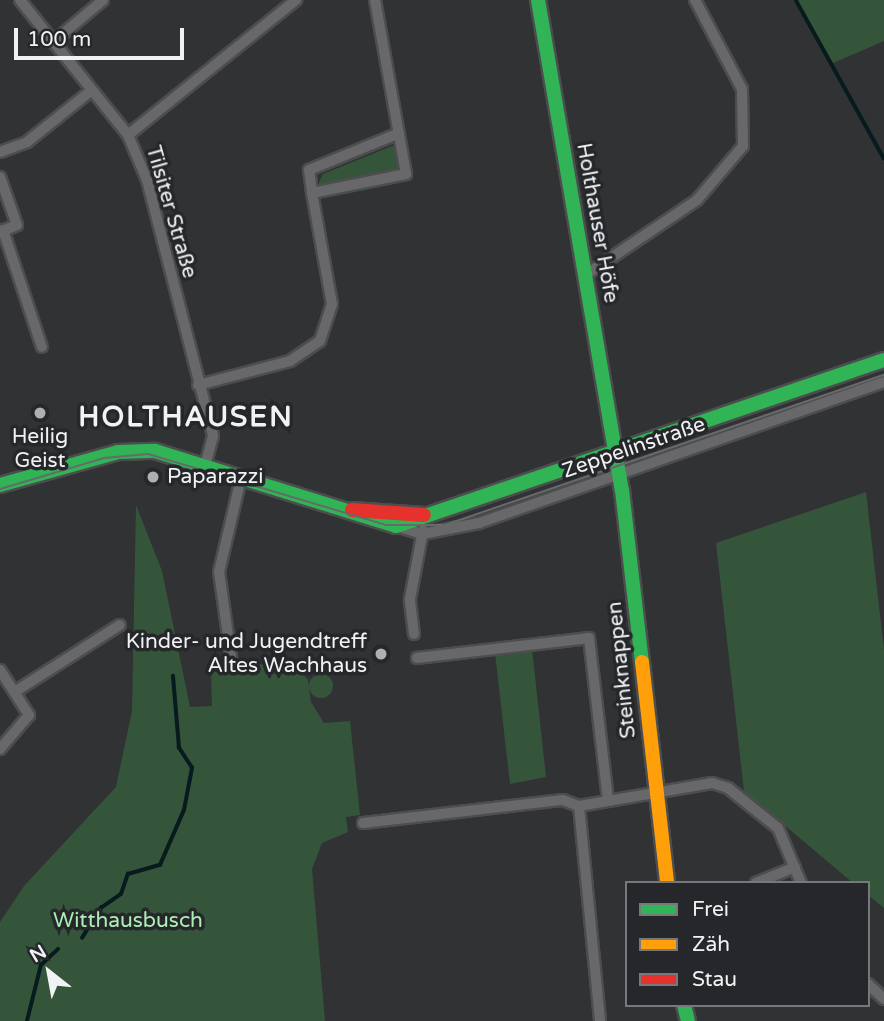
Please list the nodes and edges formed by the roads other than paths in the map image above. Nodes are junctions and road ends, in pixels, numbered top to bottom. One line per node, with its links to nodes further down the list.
1 (20, 0): 7 (street, Tilsiter Straße)
2 (103, 0): 7 (street)
3 (296, 0): 10 (street)
4 (375, 0): 9 (street)
5 (538, 0): 15 (main road, Holthauser Höfe)
6 (695, 0): 15 (street)
7 (53, 42): 8 (street, Tilsiter Straße)
8 (92, 90): 10 (street, Tilsiter Straße); 11 (street)
9 (399, 133): 13 (street); 13 (street)
10 (128, 135): 19 (street, Tilsiter Straße)
11 (0, 152)
12 (0, 177): 14 (street)
13 (312, 194): 19 (street)
14 (2, 231): 16 (street)
15 (584, 276): 20 (main road, Holthauser Höfe)
16 (42, 347)
17 (884, 359): 20 (main road, Zeppelinstraße)
18 (884, 382): 22 (street, Zeppelinstraße)
19 (198, 385): 21 (street, Tilsiter Straße)
20 (617, 452): 22 (main road, Steinknappen); 26 (main road, Zeppelinstraße)
21 (205, 466): 23 (main road, Zeppelinstraße); 24 (main road, Zeppelinstraße)
22 (620, 475): 28 (street, Zeppelinstraße); 36 (main road, Steinknappen)
23 (241, 478): 25 (main road, Zeppelinstraße); 32 (street)
24 (0, 485)
25 (346, 511): 26 (main road, Zeppelinstraße); 27 (main road, Zeppelinstraße)
26 (424, 515): 27 (main road, Zeppelinstraße); 28 (street)
27 (396, 526): 28 (street, Zeppelinstraße)
28 (422, 534): 30 (street)
29 (120, 625): 34 (street)
30 (414, 634)
31 (417, 658): 37 (street)
32 (232, 664)
33 (0, 670): 34 (street)
34 (16, 691): 35 (street)
35 (0, 749)
36 (657, 791): 37 (street); 40 (street); 41 (main road, Steinknappen)
37 (608, 800): 38 (street)
38 (579, 806): 39 (street); 46 (street)
39 (363, 823)
40 (795, 867): 42 (street); 43 (street)
41 (667, 881)
42 (761, 881)
43 (800, 881)
44 (870, 986): 45 (street)
45 (884, 999)
46 (600, 1021)

